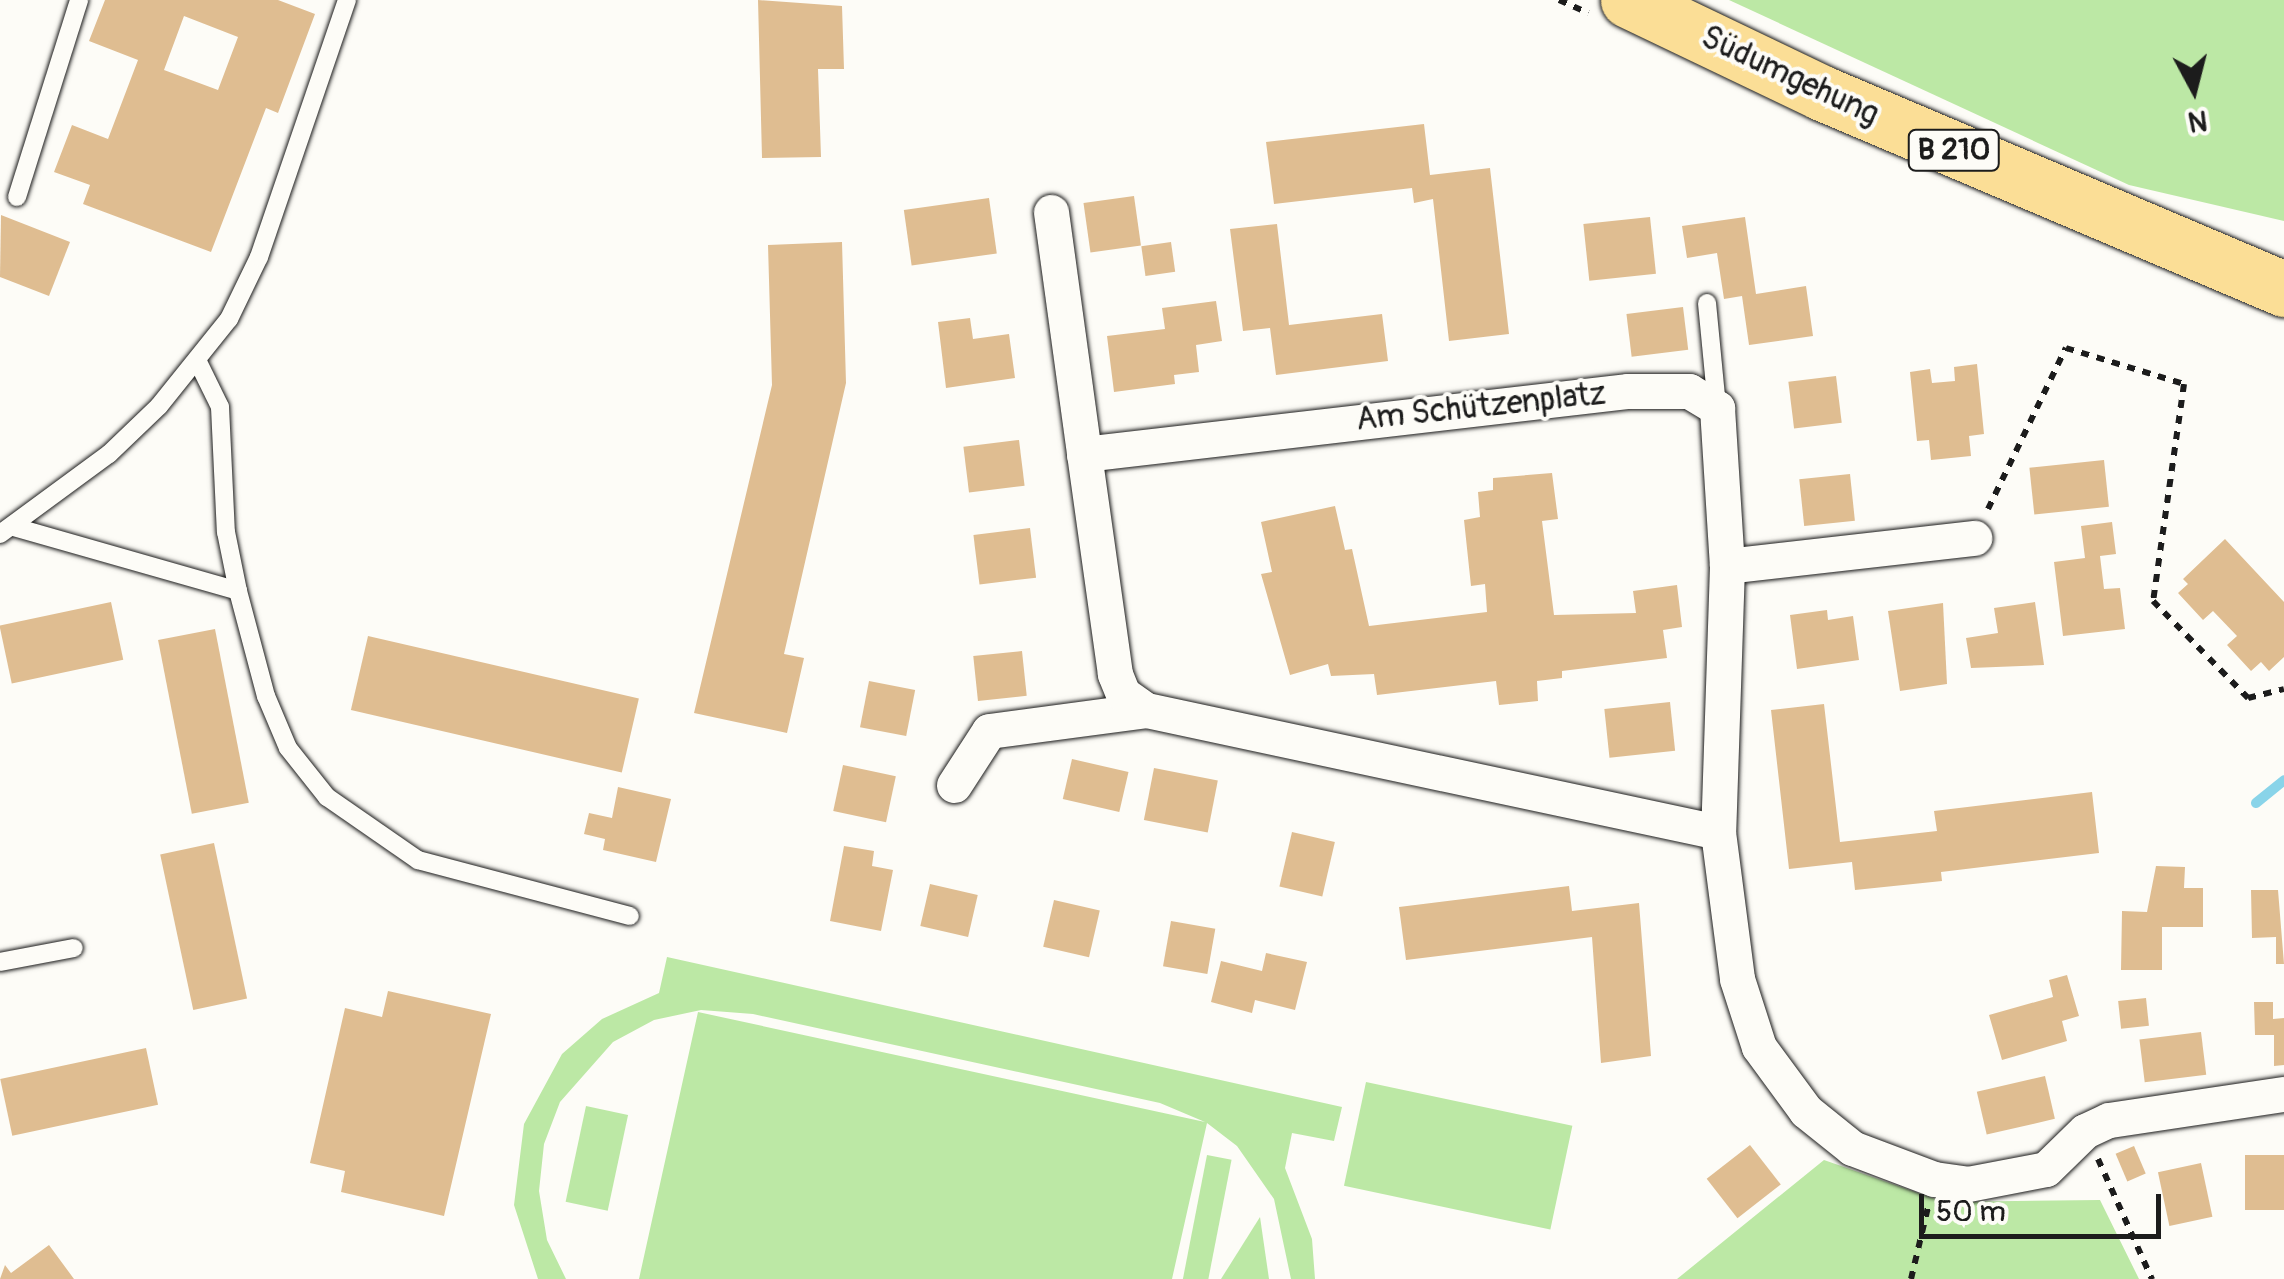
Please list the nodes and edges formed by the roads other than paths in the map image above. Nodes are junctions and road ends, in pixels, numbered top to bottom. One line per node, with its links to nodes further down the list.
1 (79, 0): 4 (lane)
2 (348, 0): 8 (lane)
3 (1628, 0): 6 (main road, Südumgehung / B 210)
4 (17, 197)
5 (1051, 212): 10 (street)
6 (2284, 289)
7 (1707, 303): 9 (lane)
8 (198, 362): 11 (lane); 14 (lane)
9 (1717, 408): 10 (street, Am Schützenplatz); 13 (street)
10 (1084, 454): 15 (street)
11 (7, 531): 14 (lane)
12 (1974, 538): 13 (street)
13 (1727, 566): 17 (street)
14 (238, 591): 18 (lane)
15 (1146, 710): 16 (street); 17 (street)
16 (954, 785)
17 (1718, 832): 21 (street)
18 (630, 916)
19 (74, 948): 20 (lane)
20 (0, 962)
21 (2284, 1094)

